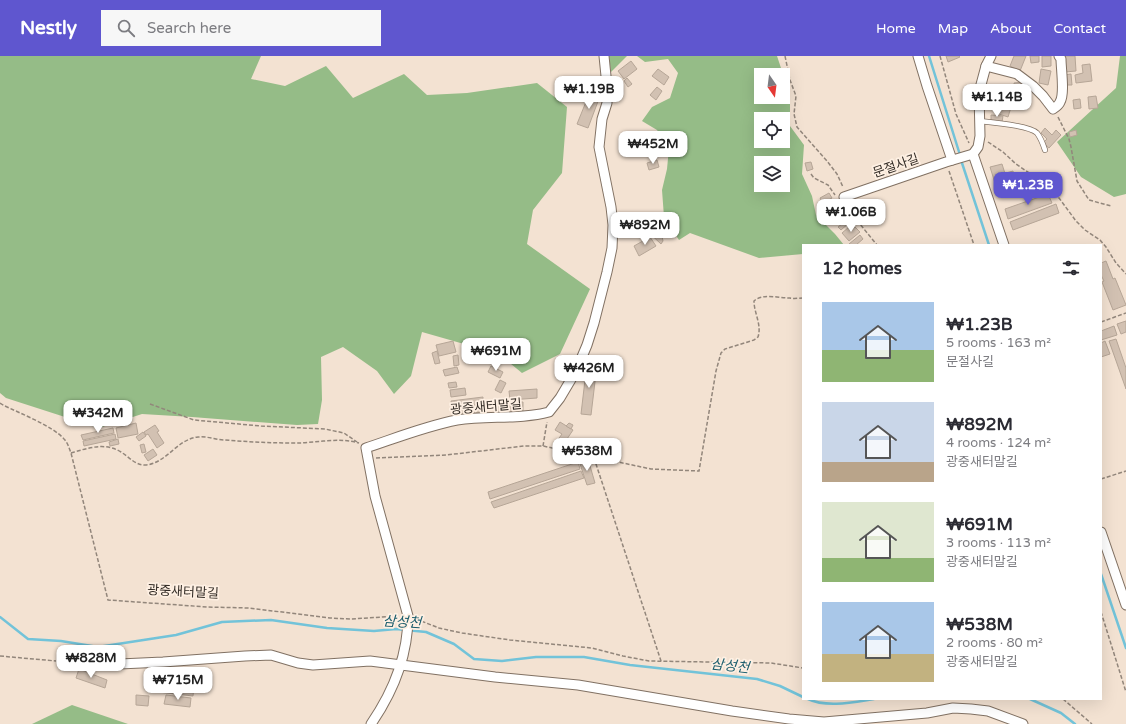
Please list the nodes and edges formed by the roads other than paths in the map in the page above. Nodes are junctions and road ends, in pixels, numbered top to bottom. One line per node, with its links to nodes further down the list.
1 (604, 56): 14 (street, 광중새터말길)
2 (918, 56): 9 (street)
3 (991, 56): 5 (street)
4 (1059, 56): 5 (street)
5 (986, 66): 6 (street)
6 (979, 121): 7 (lane); 8 (street)
7 (1045, 150)
8 (971, 154): 9 (street, 문절사길); 11 (street)
9 (951, 160): 10 (street, 문절사길)
10 (844, 199)
11 (1004, 244)
12 (1102, 535): 13 (street)
13 (1126, 605)
14 (402, 660): 15 (street); 16 (street); 17 (street)
15 (64, 661)
16 (371, 724)
17 (1023, 724)

